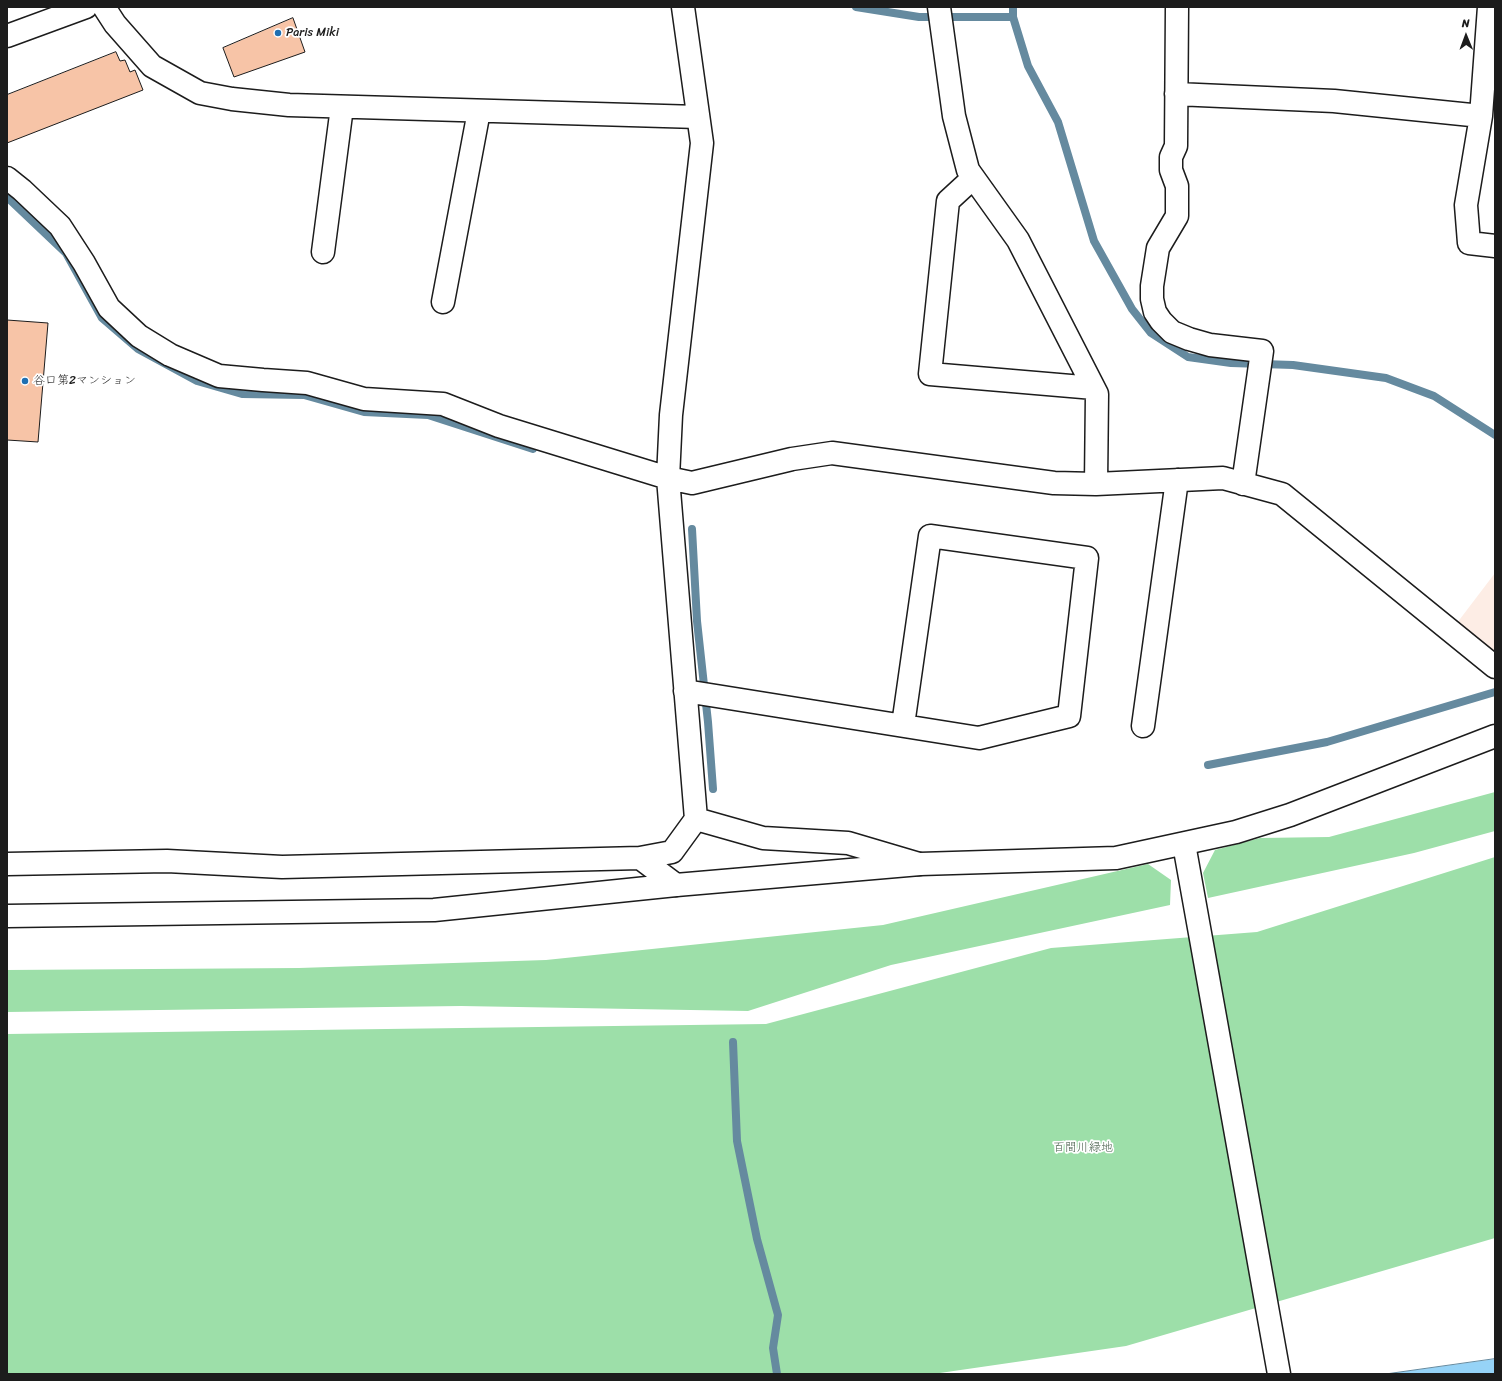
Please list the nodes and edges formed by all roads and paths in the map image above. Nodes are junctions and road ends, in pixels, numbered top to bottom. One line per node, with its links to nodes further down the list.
1 (86, 7): 7 (main road)
2 (104, 7): 9 (main road)
3 (683, 7): 12 (main road)
4 (1177, 7): 8 (main road)
5 (1489, 7): 11 (main road)
6 (940, 14): 14 (main road)
7 (7, 36)
8 (1176, 94): 11 (main road); 22 (main road)
9 (342, 107): 10 (main road); 16 (main road)
10 (479, 111): 12 (main road); 17 (main road)
11 (1481, 116): 15 (main road)
12 (698, 117): 19 (main road)
13 (7, 178): 19 (main road)
14 (974, 178): 18 (main road); 18 (main road)
15 (1495, 246)
16 (323, 252)
17 (443, 302)
18 (1094, 388): 21 (main road)
19 (668, 478): 21 (main road); 24 (main road)
20 (1177, 480): 21 (main road); 22 (main road); 26 (main road)
21 (1096, 484)
22 (1243, 484): 23 (main road)
23 (1495, 667)
24 (699, 693): 25 (main road); 28 (main road)
25 (903, 725): 25 (main road)
26 (1143, 726)
27 (1495, 736): 29 (main road)
28 (696, 819): 30 (main road); 32 (main road)
29 (1186, 854): 32 (main road); 35 (main road)
30 (640, 858): 31 (main road); 33 (main road)
31 (7, 864)
32 (920, 864): 33 (main road)
33 (676, 885): 34 (main road)
34 (7, 916)
35 (1279, 1374)

